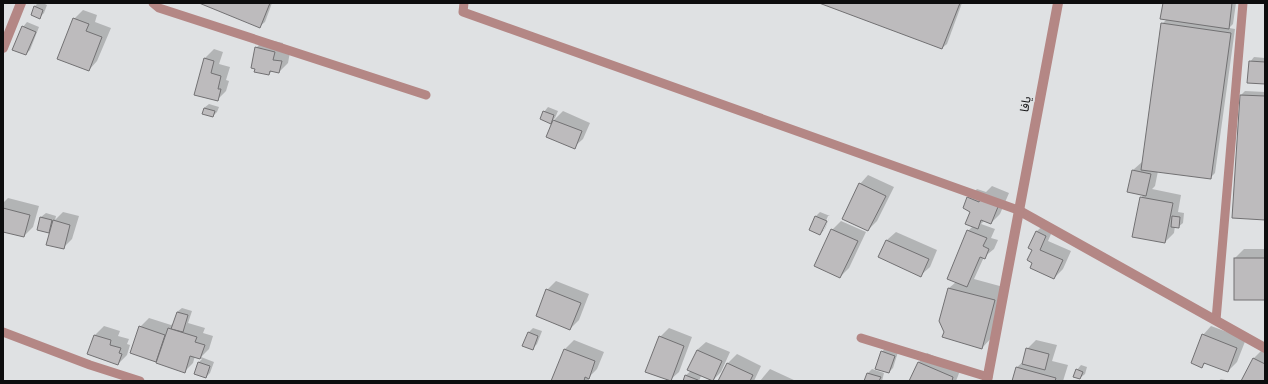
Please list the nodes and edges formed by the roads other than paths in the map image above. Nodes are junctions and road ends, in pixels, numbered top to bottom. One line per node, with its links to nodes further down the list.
1 (21, 3): 6 (street)
2 (153, 3): 7 (lane)
3 (464, 3): 8 (lane)
4 (1058, 3): 8 (street, يافا)
5 (1243, 3): 9 (lane)
6 (3, 48)
7 (426, 95)
8 (1018, 210): 9 (street); 13 (street, يافا)
9 (1216, 320): 12 (street)
10 (3, 332): 14 (lane)
11 (861, 338): 13 (lane)
12 (1265, 348)
13 (987, 379)
14 (140, 381)

